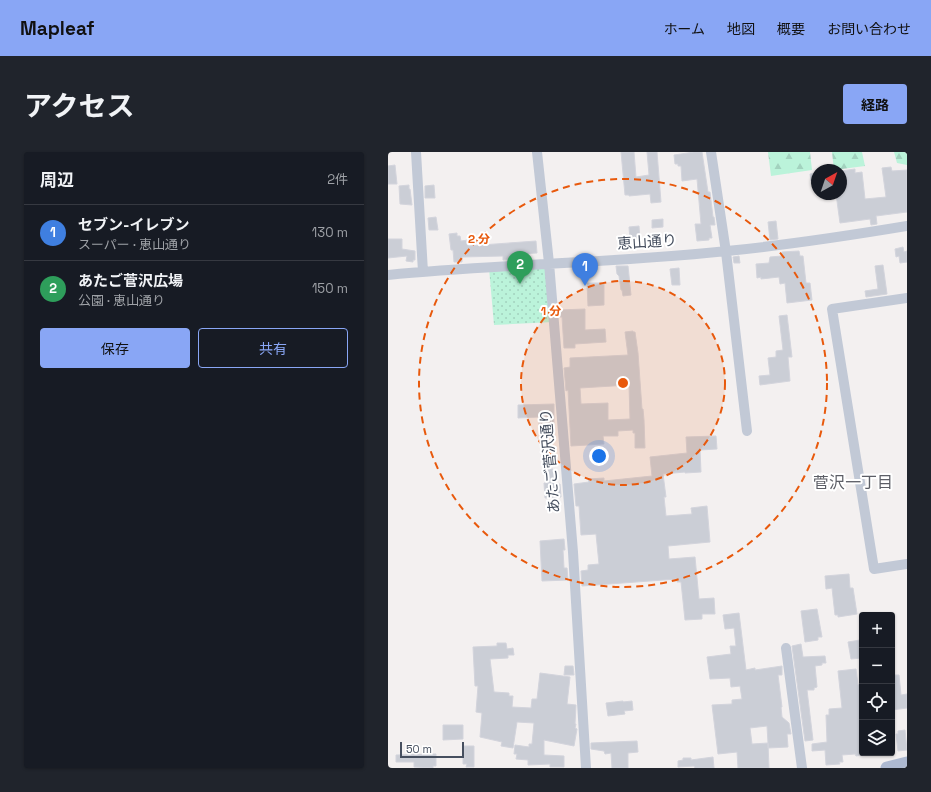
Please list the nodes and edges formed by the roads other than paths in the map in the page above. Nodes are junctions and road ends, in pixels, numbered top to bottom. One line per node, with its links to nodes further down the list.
1 (416, 152): 7 (street)
2 (537, 152): 6 (street, あたご菅沢通り)
3 (711, 152): 5 (street)
4 (907, 226): 5 (street, 恵山通り)
5 (726, 252): 6 (street, 恵山通り); 10 (street)
6 (549, 263): 7 (street, 恵山通り); 14 (street, あたご菅沢通り)
7 (423, 272): 8 (street, 恵山通り)
8 (388, 276)
9 (907, 298): 11 (street)
10 (747, 431)
11 (907, 564)
12 (786, 648): 15 (street)
13 (907, 763): 16 (main road)
14 (586, 768)
15 (802, 768)
16 (887, 768)

